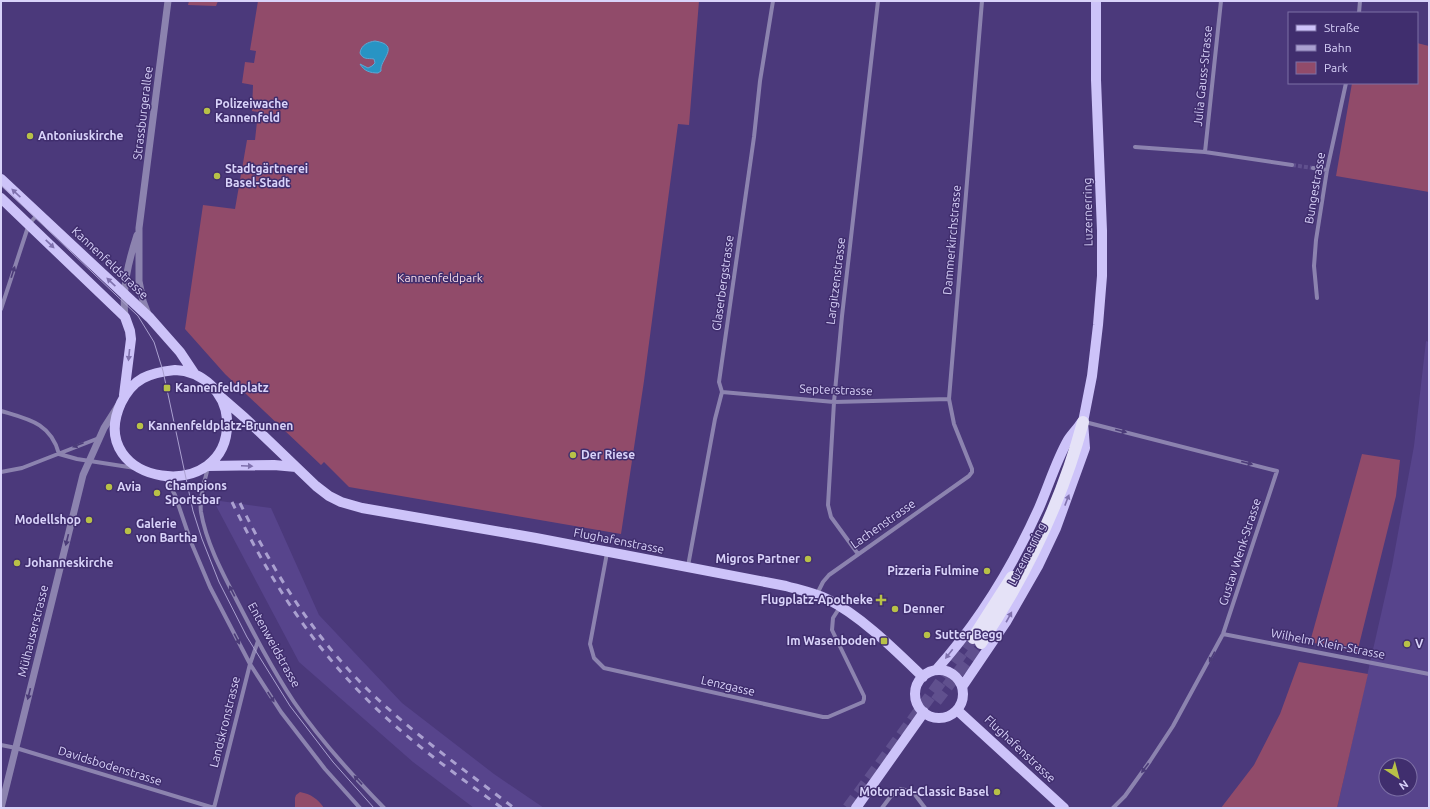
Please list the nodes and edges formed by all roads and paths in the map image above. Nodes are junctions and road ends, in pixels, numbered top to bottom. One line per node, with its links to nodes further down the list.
1 (168, 1): 19 (street, Strassburgerallee)
2 (773, 1): 27 (street, Glaserbergstrasse)
3 (878, 1): 31 (street, Largitzenstrasse)
4 (982, 1): 30 (street, Dammerkirchstrasse)
5 (1096, 1): 33 (main road, Luzernerring)
6 (1221, 1): 11 (street, Julia Gauss-Strasse)
7 (1360, 1): 8 (street)
8 (1359, 12)
9 (1346, 84): 14 (street, Bungestrasse)
10 (1135, 147): 11 (street)
11 (1205, 152): 12 (street)
12 (1292, 165)
13 (1313, 168): 14 (street)
14 (1327, 170): 22 (street, Bungestrasse)
15 (1, 179): 17 (main road, Kannenfeldstrasse, one-way to 15)
16 (1, 198): 18 (main road)
17 (38, 214): 18 (street); 21 (main road, Kannenfeldstrasse, one-way to 17)
18 (29, 224): 20 (street, one-way to 18); 24 (main road, one-way to 24)
19 (139, 228): 21 (street, Strassburgerallee); 25 (street, Strassburgerallee)
20 (3, 294): 23 (street)
21 (124, 294): 24 (street, Strassburgerallee); 25 (main road, Kannenfeldstrasse)
22 (1317, 298)
23 (1, 309)
24 (124, 317): 28 (main road, one-way to 28)
25 (150, 318): 26 (main road, Kannenfeldstrasse)
26 (194, 373): 28 (main road); 29 (main road)
27 (722, 392): 31 (street, Septerstrasse); 45 (street, Glaserbergstrasse)
28 (124, 397): 34 (street, Mülhauserstrasse); 39 (main road)
29 (222, 398): 37 (main road); 38 (main road, Flughafenstrasse)
30 (949, 399): 31 (street, Septerstrasse); 42 (street, Dammerkirchstrasse)
31 (834, 402): 44 (street, Largitzenstrasse)
32 (1, 411): 35 (street)
33 (1083, 422): 48 (street, Gustav Wenk-Strasse, one-way to 48); 49 (highway); 52 (main road, Luzernerring, one-way to 52); 55 (main road, Luzernerring, one-way to 33)
34 (99, 438): 35 (street, one-way to 35); 36 (street, Mülhauserstrasse)
35 (59, 454): 36 (street); 40 (street)
36 (88, 461): 39 (street); 59 (street, Mülhauserstrasse, one-way to 59)
37 (208, 466): 38 (main road, one-way to 38); 41 (main road); 50 (street, Entenweidstrasse, one-way to 37)
38 (296, 467): 43 (main road, Flughafenstrasse)
39 (138, 468): 41 (main road)
40 (1, 472)
41 (165, 476): 51 (street, one-way to 51)
42 (969, 476): 44 (street, Lachenstrasse)
43 (607, 552): 45 (main road, Flughafenstrasse); 47 (street, Lenzgasse)
44 (858, 554): 46 (street, Lachenstrasse)
45 (688, 567): 46 (main road, Flughafenstrasse)
46 (816, 595): 47 (main road, Flughafenstrasse)
47 (840, 607): 54 (main road, Flughafenstrasse)
48 (1224, 634): 53 (street, Wilhelm Klein-Strasse); 68 (street, Gustav Wenk-Strasse, one-way to 68)
49 (977, 640)
50 (258, 641): 51 (street, Landskronstrasse); 63 (street, Entenweidstrasse, one-way to 50)
51 (250, 664): 61 (street, Landskronstrasse); 62 (street, one-way to 62)
52 (936, 670): 54 (main road); 55 (main road)
53 (1429, 674)
54 (922, 677): 57 (main road)
55 (962, 687): 56 (main road)
56 (957, 710): 57 (main road); 67 (main road, Flughafenstrasse)
57 (924, 712): 64 (main road)
58 (1, 745): 59 (street, Davidsbodenstrasse)
59 (16, 748): 60 (street, Mülhauserstrasse); 61 (street, Davidsbodenstrasse)
60 (1, 808)
61 (214, 808)
62 (360, 808)
63 (384, 808)
64 (856, 808)
65 (882, 808): 66 (street)
66 (925, 808)
67 (1064, 808)
68 (1113, 808)

